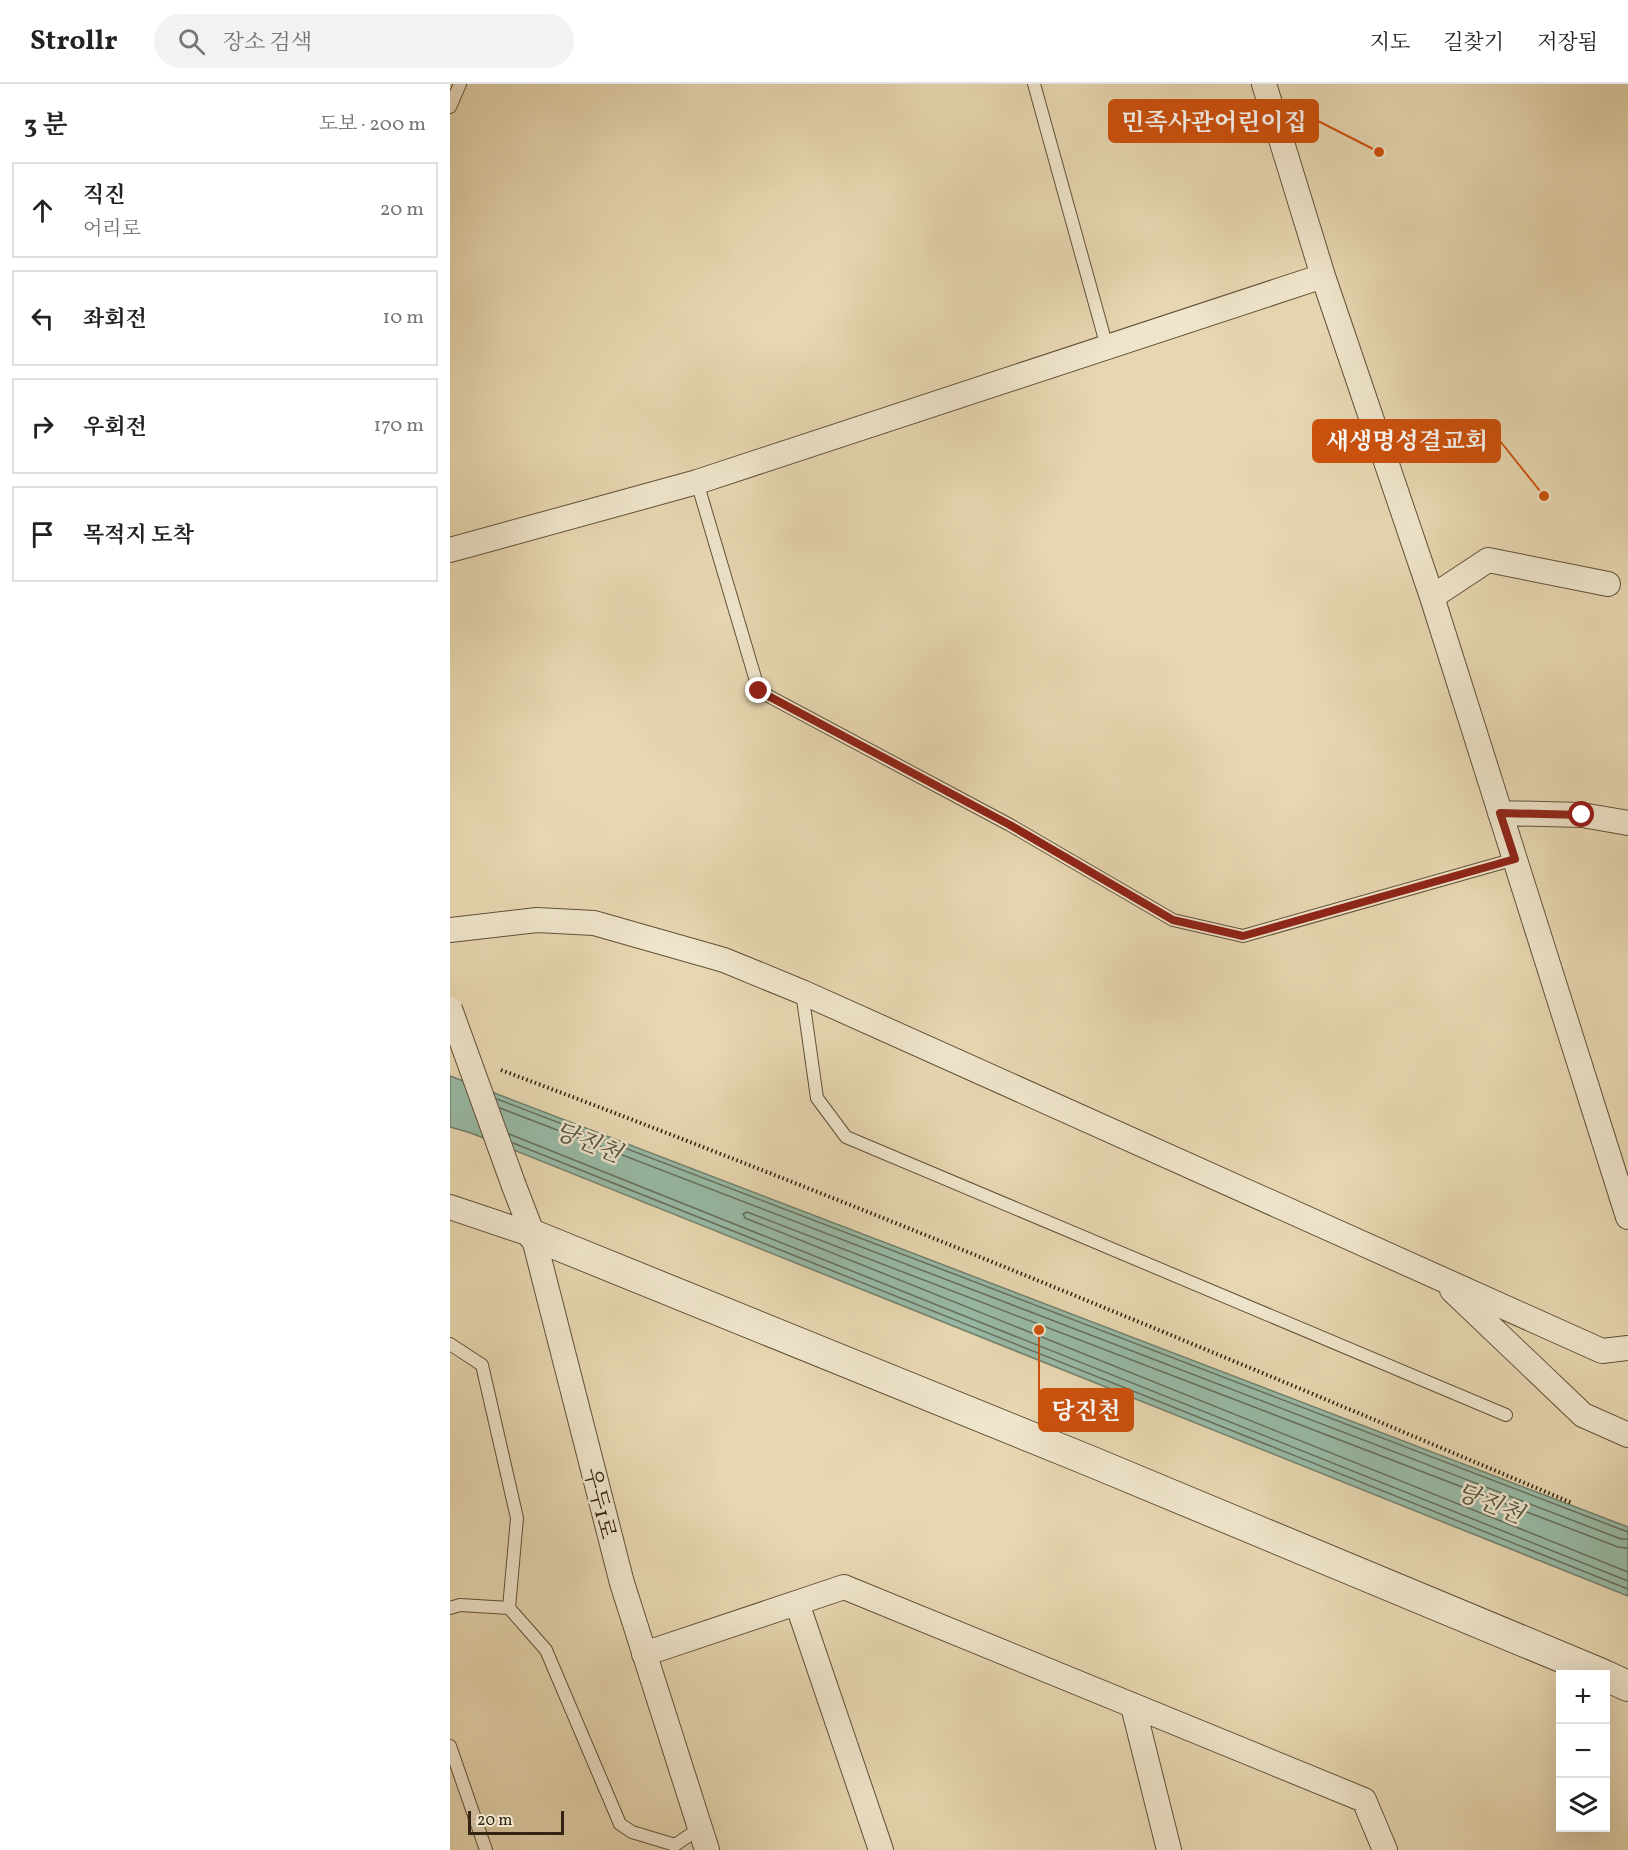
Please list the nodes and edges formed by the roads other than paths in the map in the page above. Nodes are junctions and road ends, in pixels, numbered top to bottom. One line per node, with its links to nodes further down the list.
1 (460, 84): 4 (lane)
2 (1034, 84): 6 (lane)
3 (1264, 84): 5 (street)
4 (450, 107)
5 (1323, 276): 6 (street); 10 (street)
6 (1107, 347): 7 (street)
7 (697, 482): 8 (street); 13 (lane)
8 (450, 550)
9 (1608, 584): 10 (street)
10 (1432, 597): 11 (street)
11 (1500, 813): 12 (street); 13 (street)
12 (1628, 823)
13 (1515, 859): 18 (street)
14 (450, 930): 15 (street)
15 (802, 992): 20 (street); 23 (lane)
16 (450, 1009): 19 (street, 우두1로, bridge)
17 (450, 1207): 19 (street)
18 (1628, 1217)
19 (533, 1235): 28 (street, 우두1로); 29 (street)
20 (1440, 1278): 22 (street); 24 (street)
21 (450, 1344): 27 (lane)
22 (1628, 1348)
23 (1506, 1415)
24 (1628, 1435)
25 (797, 1603): 28 (street); 32 (street); 36 (street)
26 (450, 1608): 27 (lane)
27 (509, 1608): 34 (lane)
28 (644, 1654): 34 (street, 우두1로)
29 (1592, 1670)
30 (1610, 1678): 31 (street)
31 (1628, 1686)
32 (1133, 1706): 37 (street); 38 (street)
33 (450, 1746): 35 (lane)
34 (704, 1839)
35 (486, 1850)
36 (881, 1850)
37 (1170, 1850)
38 (1385, 1850)

